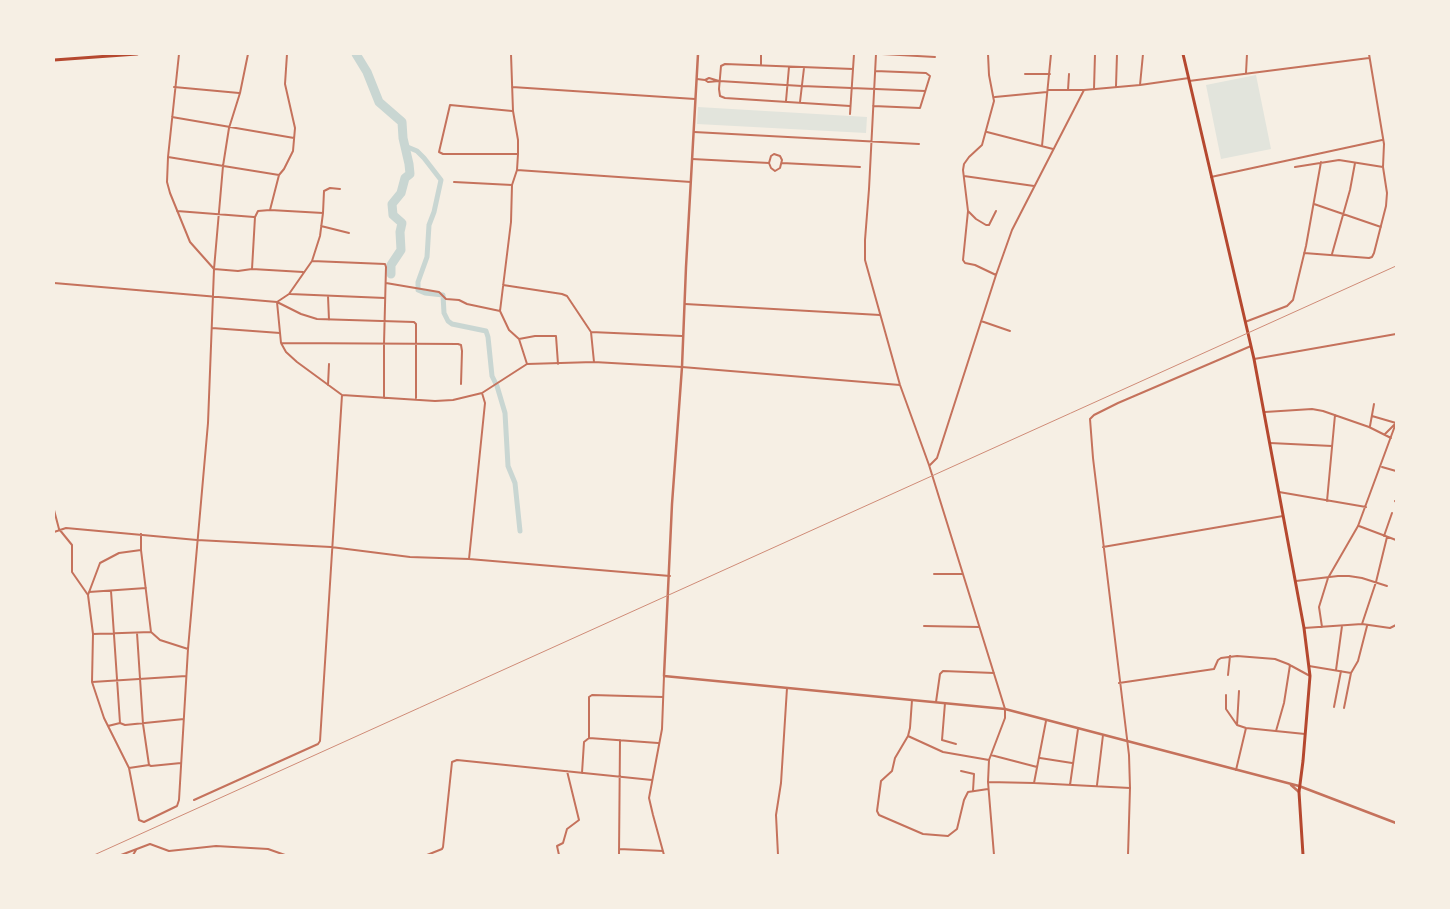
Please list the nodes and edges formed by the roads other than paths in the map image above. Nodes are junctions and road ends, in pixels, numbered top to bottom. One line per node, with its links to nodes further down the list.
1 (137, 54): 21 (main road)
2 (179, 54): 37 (street)
3 (248, 54): 47 (street)
4 (286, 54): 60 (street)
5 (510, 54): 38 (street)
6 (698, 54): 31 (street)
7 (761, 54): 22 (street)
8 (854, 54): 25 (street)
9 (876, 54): 26 (street)
10 (882, 54): 19 (street)
11 (988, 54): 48 (street)
12 (1052, 54): 29 (street)
13 (1096, 54): 44 (street)
14 (1117, 54): 40 (street)
15 (1142, 54): 35 (street)
16 (1183, 54): 32 (main road)
17 (1247, 54): 27 (street)
18 (1369, 54): 20 (street)
19 (935, 57)
20 (1369, 58): 27 (street); 61 (street)
21 (54, 60)
22 (761, 65): 23 (street); 33 (street)
23 (789, 67): 24 (street); 34 (street)
24 (804, 68): 25 (street); 36 (street)
25 (853, 69): 39 (street)
26 (875, 71): 41 (street); 45 (street)
27 (1246, 73): 32 (street)
28 (1025, 74): 29 (street)
29 (1050, 74): 46 (street)
30 (1069, 74): 42 (street)
31 (697, 79): 33 (street); 49 (street)
32 (1189, 79): 35 (street); 80 (main road)
33 (720, 81): 34 (street); 50 (street)
34 (788, 84): 36 (street); 50 (street)
35 (1140, 85): 40 (street)
36 (802, 86): 39 (street); 51 (street)
37 (174, 87): 47 (street); 56 (street)
38 (512, 87): 49 (street); 54 (street)
39 (852, 87): 41 (street); 52 (street)
40 (1116, 87): 44 (street)
41 (874, 89): 45 (street); 53 (street)
42 (1068, 90): 43 (street); 46 (street)
43 (1084, 90): 44 (street); 65 (street)
44 (1094, 90)
45 (925, 91): 53 (street)
46 (1048, 91): 48 (street); 64 (street)
47 (240, 93): 57 (street)
48 (995, 97): 59 (street)
49 (695, 99): 58 (street)
50 (786, 101): 51 (street)
51 (800, 102): 52 (street)
52 (850, 106): 55 (street)
53 (873, 106): 62 (street)
54 (513, 111): 66 (street); 66 (street)
55 (850, 114)
56 (172, 117): 57 (street); 67 (street)
57 (229, 128): 60 (street); 73 (street)
58 (694, 132): 62 (street); 68 (street)
59 (987, 132): 64 (street); 79 (street)
60 (294, 138): 78 (street)
61 (1383, 140): 75 (street); 80 (street)
62 (870, 141): 63 (street); 115 (street)
63 (919, 144)
64 (1042, 146): 65 (street)
65 (1054, 149): 84 (street)
66 (518, 154): 77 (street)
67 (168, 157): 73 (street); 89 (street)
68 (692, 159): 70 (street); 82 (street)
69 (1321, 162): 72 (street); 74 (street); 86 (street)
70 (769, 163): 71 (street); 71 (street)
71 (782, 163): 76 (street)
72 (1355, 163): 75 (street); 93 (street)
73 (223, 166): 78 (street); 91 (street)
74 (1295, 167)
75 (1383, 167): 96 (street)
76 (860, 168)
77 (517, 170): 82 (street); 83 (street)
78 (279, 175): 87 (street)
79 (964, 176): 84 (street); 88 (street)
80 (1211, 177): 119 (main road)
81 (454, 182): 83 (street)
82 (691, 182): 113 (street)
83 (512, 185): 107 (street)
84 (1035, 186): 104 (street)
85 (340, 189): 92 (street)
86 (1314, 204): 93 (street); 98 (street)
87 (270, 210): 92 (street); 94 (street)
88 (968, 210): 90 (street); 104 (street)
89 (177, 211): 91 (street); 101 (street)
90 (996, 211)
91 (219, 213): 94 (street); 101 (street)
92 (323, 213): 95 (street)
93 (1343, 214): 96 (street); 99 (street)
94 (255, 217): 102 (street)
95 (321, 226): 97 (street); 100 (street)
96 (1381, 227): 99 (street)
97 (349, 233)
98 (1304, 253): 99 (street); 119 (street)
99 (1332, 254)
100 (312, 261): 103 (street); 106 (street)
101 (214, 269): 102 (street); 110 (street)
102 (252, 269): 103 (street)
103 (303, 272): 108 (street)
104 (996, 275): 117 (street)
105 (54, 283): 110 (street)
106 (386, 283): 111 (street); 114 (street)
107 (503, 285): 114 (street); 122 (street)
108 (289, 294): 109 (street); 112 (street)
109 (328, 296): 111 (street); 116 (street)
110 (213, 297): 112 (street); 120 (street)
111 (385, 298): 118 (street)
112 (277, 302): 116 (street); 123 (street)
113 (685, 304): 115 (street); 125 (street)
114 (500, 311): 126 (street)
115 (881, 315): 139 (street)
116 (328, 320): 118 (street)
117 (981, 321): 121 (street); 154 (street)
118 (384, 322): 128 (street); 129 (street)
119 (1245, 322): 130 (main road)
120 (212, 328): 123 (street); 169 (street)
121 (1010, 331)
122 (590, 332): 125 (street); 132 (street)
123 (280, 333): 127 (street)
124 (1396, 334): 131 (street)
125 (682, 336): 136 (street)
126 (519, 339): 134 (street); 135 (street)
127 (281, 343): 128 (street); 138 (street)
128 (384, 344): 129 (street); 142 (street)
129 (416, 344): 137 (street); 143 (street)
130 (1251, 346): 131 (main road); 172 (street)
131 (1254, 358): 145 (main road)
132 (594, 362): 135 (street); 136 (street)
133 (329, 364): 138 (street)
134 (527, 364): 135 (street); 140 (street)
135 (558, 364)
136 (682, 367): 139 (street); 177 (street)
137 (461, 384)
138 (328, 385): 141 (street)
139 (900, 385): 154 (street)
140 (482, 393): 143 (street); 174 (street)
141 (342, 395): 142 (street); 171 (street)
142 (384, 398): 143 (street)
143 (416, 398)
144 (1374, 404): 147 (street)
145 (1265, 412): 146 (street); 152 (main road)
146 (1335, 415): 149 (street); 153 (street)
147 (1372, 416): 148 (street); 149 (street)
148 (1396, 422): 150 (street); 151 (street)
149 (1370, 427): 150 (street)
150 (1384, 435): 151 (street)
151 (1391, 438): 155 (street)
152 (1270, 443): 153 (street); 157 (main road)
153 (1332, 446): 158 (street)
154 (929, 465): 176 (street)
155 (1381, 466): 156 (street); 159 (street)
156 (1396, 472)
157 (1279, 492): 158 (street); 162 (main road)
158 (1327, 501): 159 (street)
159 (1366, 507): 163 (street)
160 (54, 510): 164 (street)
161 (1392, 514): 167 (street)
162 (1283, 516): 172 (street); 179 (main road)
163 (1358, 526): 167 (street); 178 (street)
164 (59, 529): 165 (street); 166 (street); 184 (street)
165 (54, 532)
166 (141, 534): 169 (street); 173 (street)
167 (1384, 536): 168 (street)
168 (1388, 537): 170 (street); 180 (street)
169 (197, 540): 171 (street); 197 (street)
170 (1396, 540)
171 (331, 547): 174 (street); 264 (street)
172 (1103, 547): 212 (street)
173 (140, 550): 182 (street); 184 (street)
174 (469, 559): 177 (street)
175 (934, 574): 176 (street)
176 (962, 574): 189 (street)
177 (670, 576): 207 (street)
178 (1328, 578): 179 (street); 180 (street); 191 (street)
179 (1294, 581): 192 (main road)
180 (1376, 582): 181 (street); 185 (street)
181 (1387, 586)
182 (146, 588): 183 (street); 194 (street)
183 (111, 591): 184 (street); 193 (street)
184 (89, 593): 196 (street)
185 (1362, 624): 186 (street); 190 (street)
186 (1367, 625): 187 (street); 204 (street)
187 (1396, 625)
188 (924, 626): 189 (street)
189 (979, 626): 203 (street)
190 (1342, 626): 191 (street); 201 (street)
191 (1322, 627): 192 (street)
192 (1304, 628): 200 (main road)
193 (115, 632): 195 (street); 196 (street); 210 (street)
194 (151, 632): 195 (street); 197 (street)
195 (137, 633): 209 (street)
196 (93, 634): 211 (street)
197 (188, 649): 206 (street)
198 (1230, 656): 199 (street); 205 (street); 212 (street)
199 (1290, 665): 208 (street); 231 (street)
200 (1309, 666): 201 (street); 208 (main road)
201 (1336, 670): 202 (street)
202 (1341, 671): 204 (street); 220 (street)
203 (994, 673): 218 (street); 222 (street)
204 (1351, 673): 221 (street)
205 (1228, 675)
206 (186, 676): 209 (street); 223 (street)
207 (664, 676): 213 (street); 216 (street)
208 (1310, 676): 232 (main road)
209 (140, 679): 210 (street); 226 (street)
210 (117, 681): 211 (street); 225 (street)
211 (92, 682): 228 (street)
212 (1119, 684): 237 (street)
213 (786, 688): 217 (street); 276 (street)
214 (1239, 691): 227 (street)
215 (1226, 695): 227 (street)
216 (663, 697): 235 (street); 238 (street)
217 (912, 700): 218 (street); 234 (street)
218 (936, 702): 219 (street)
219 (945, 703): 222 (street); 239 (street)
220 (1334, 707)
221 (1344, 708)
222 (1005, 709): 224 (street); 240 (street)
223 (184, 720): 226 (street); 243 (street)
224 (1046, 721): 230 (street); 241 (street)
225 (120, 723): 226 (street); 228 (street)
226 (143, 724): 245 (street)
227 (1237, 725): 229 (street)
228 (108, 726): 246 (street)
229 (1246, 728): 231 (street); 248 (street)
230 (1078, 729): 233 (street); 244 (street)
231 (1276, 731): 232 (street)
232 (1305, 734): 259 (main road)
233 (1103, 735): 237 (street); 258 (street)
234 (908, 736): 242 (street); 262 (street)
235 (588, 738): 236 (street); 251 (street)
236 (620, 740): 238 (street); 252 (street)
237 (1126, 741): 248 (street); 260 (street)
238 (659, 744): 253 (street)
239 (956, 744)
240 (990, 755): 242 (street); 247 (street)
241 (1039, 758): 244 (street); 247 (street)
242 (989, 760): 254 (street)
243 (182, 763): 245 (street); 246 (street)
244 (1072, 763): 256 (street)
245 (149, 764): 246 (street)
246 (129, 768)
247 (1037, 768): 255 (street)
248 (1236, 770): 257 (street)
249 (567, 771): 251 (street); 272 (street); 273 (street)
250 (961, 771): 262 (street)
251 (582, 773): 252 (street)
252 (620, 777): 253 (street); 266 (street)
253 (652, 780): 268 (street)
254 (988, 782): 255 (street); 261 (street)
255 (1034, 783): 256 (street)
256 (1070, 784): 258 (street)
257 (1290, 784): 259 (street); 263 (street)
258 (1097, 786): 260 (street)
259 (1299, 786): 263 (main road); 265 (street)
260 (1130, 788): 278 (street)
261 (988, 789): 262 (street); 277 (street)
262 (973, 791)
263 (1299, 792): 279 (main road)
264 (194, 800)
265 (1396, 823)
266 (619, 849): 268 (street); 274 (street)
267 (136, 850): 269 (street); 270 (street); 271 (street)
268 (663, 851): 275 (street)
269 (122, 855)
270 (133, 855)
271 (285, 855)
272 (427, 855)
273 (559, 855)
274 (619, 855)
275 (664, 855)
276 (778, 855)
277 (994, 855)
278 (1128, 855)
279 (1303, 855)

